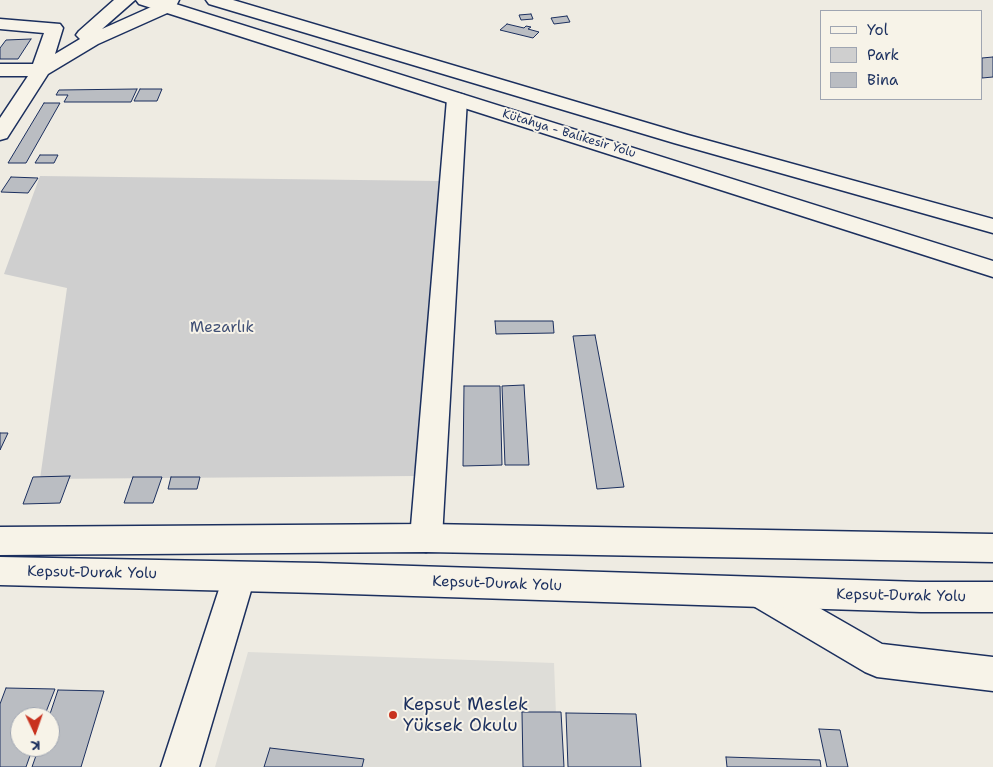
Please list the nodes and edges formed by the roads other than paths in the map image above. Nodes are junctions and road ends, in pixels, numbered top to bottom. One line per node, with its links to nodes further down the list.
1 (126, 0): 7 (main road)
2 (145, 0): 4 (main road, Kütahya - Balıkesir Yolu)
3 (215, 0): 10 (main road, Kütahya - Balıkesir Yolu)
4 (169, 3): 7 (main road); 8 (main road, Kütahya - Balıkesir Yolu)
5 (0, 24): 7 (main road)
6 (0, 70): 7 (main road)
7 (41, 70): 9 (main road)
8 (457, 99): 11 (main road, Kütahya - Balıkesir Yolu); 12 (main road)
9 (0, 134)
10 (993, 226)
11 (993, 269)
12 (426, 538): 13 (main road, Kepsut-Durak Yolu); 14 (main road, Kepsut-Durak Yolu)
13 (0, 541)
14 (993, 548)
15 (0, 571): 16 (main road, Kepsut-Durak Yolu)
16 (239, 577): 17 (main road, Kepsut-Durak Yolu); 20 (main road)
17 (762, 593): 18 (main road, Kepsut-Durak Yolu); 19 (main road)
18 (993, 597)
19 (993, 674)
20 (180, 767)

